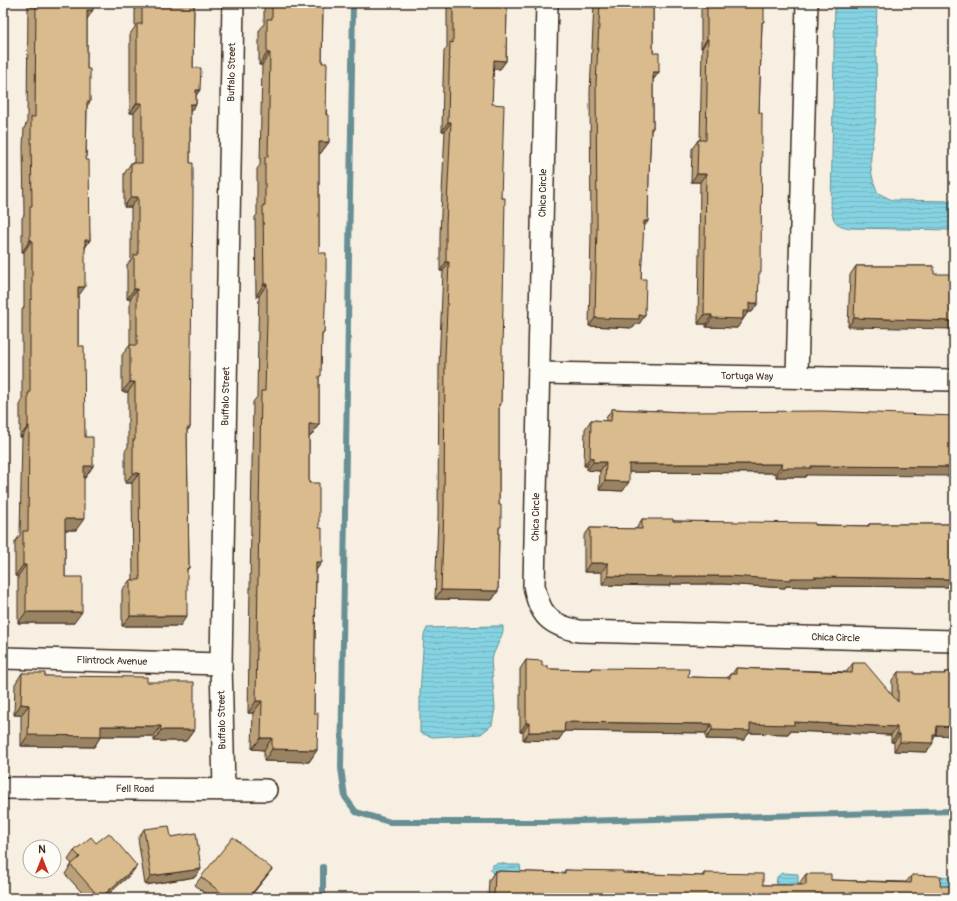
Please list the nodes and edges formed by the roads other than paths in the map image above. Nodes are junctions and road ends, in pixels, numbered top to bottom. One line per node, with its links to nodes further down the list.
1 (233, 3): 9 (street, Buffalo Street)
2 (547, 3): 4 (street, Chica Circle)
3 (807, 3): 5 (street)
4 (539, 373): 5 (street, Tortuga Way); 7 (street, Chica Circle)
5 (797, 376): 6 (street, Tortuga Way)
6 (954, 380)
7 (954, 641)
8 (3, 658): 9 (street, Flintrock Avenue)
9 (221, 664): 11 (street, Buffalo Street)
10 (3, 788): 11 (street, Fell Road)
11 (224, 789): 12 (street, Fell Road)
12 (266, 790)

